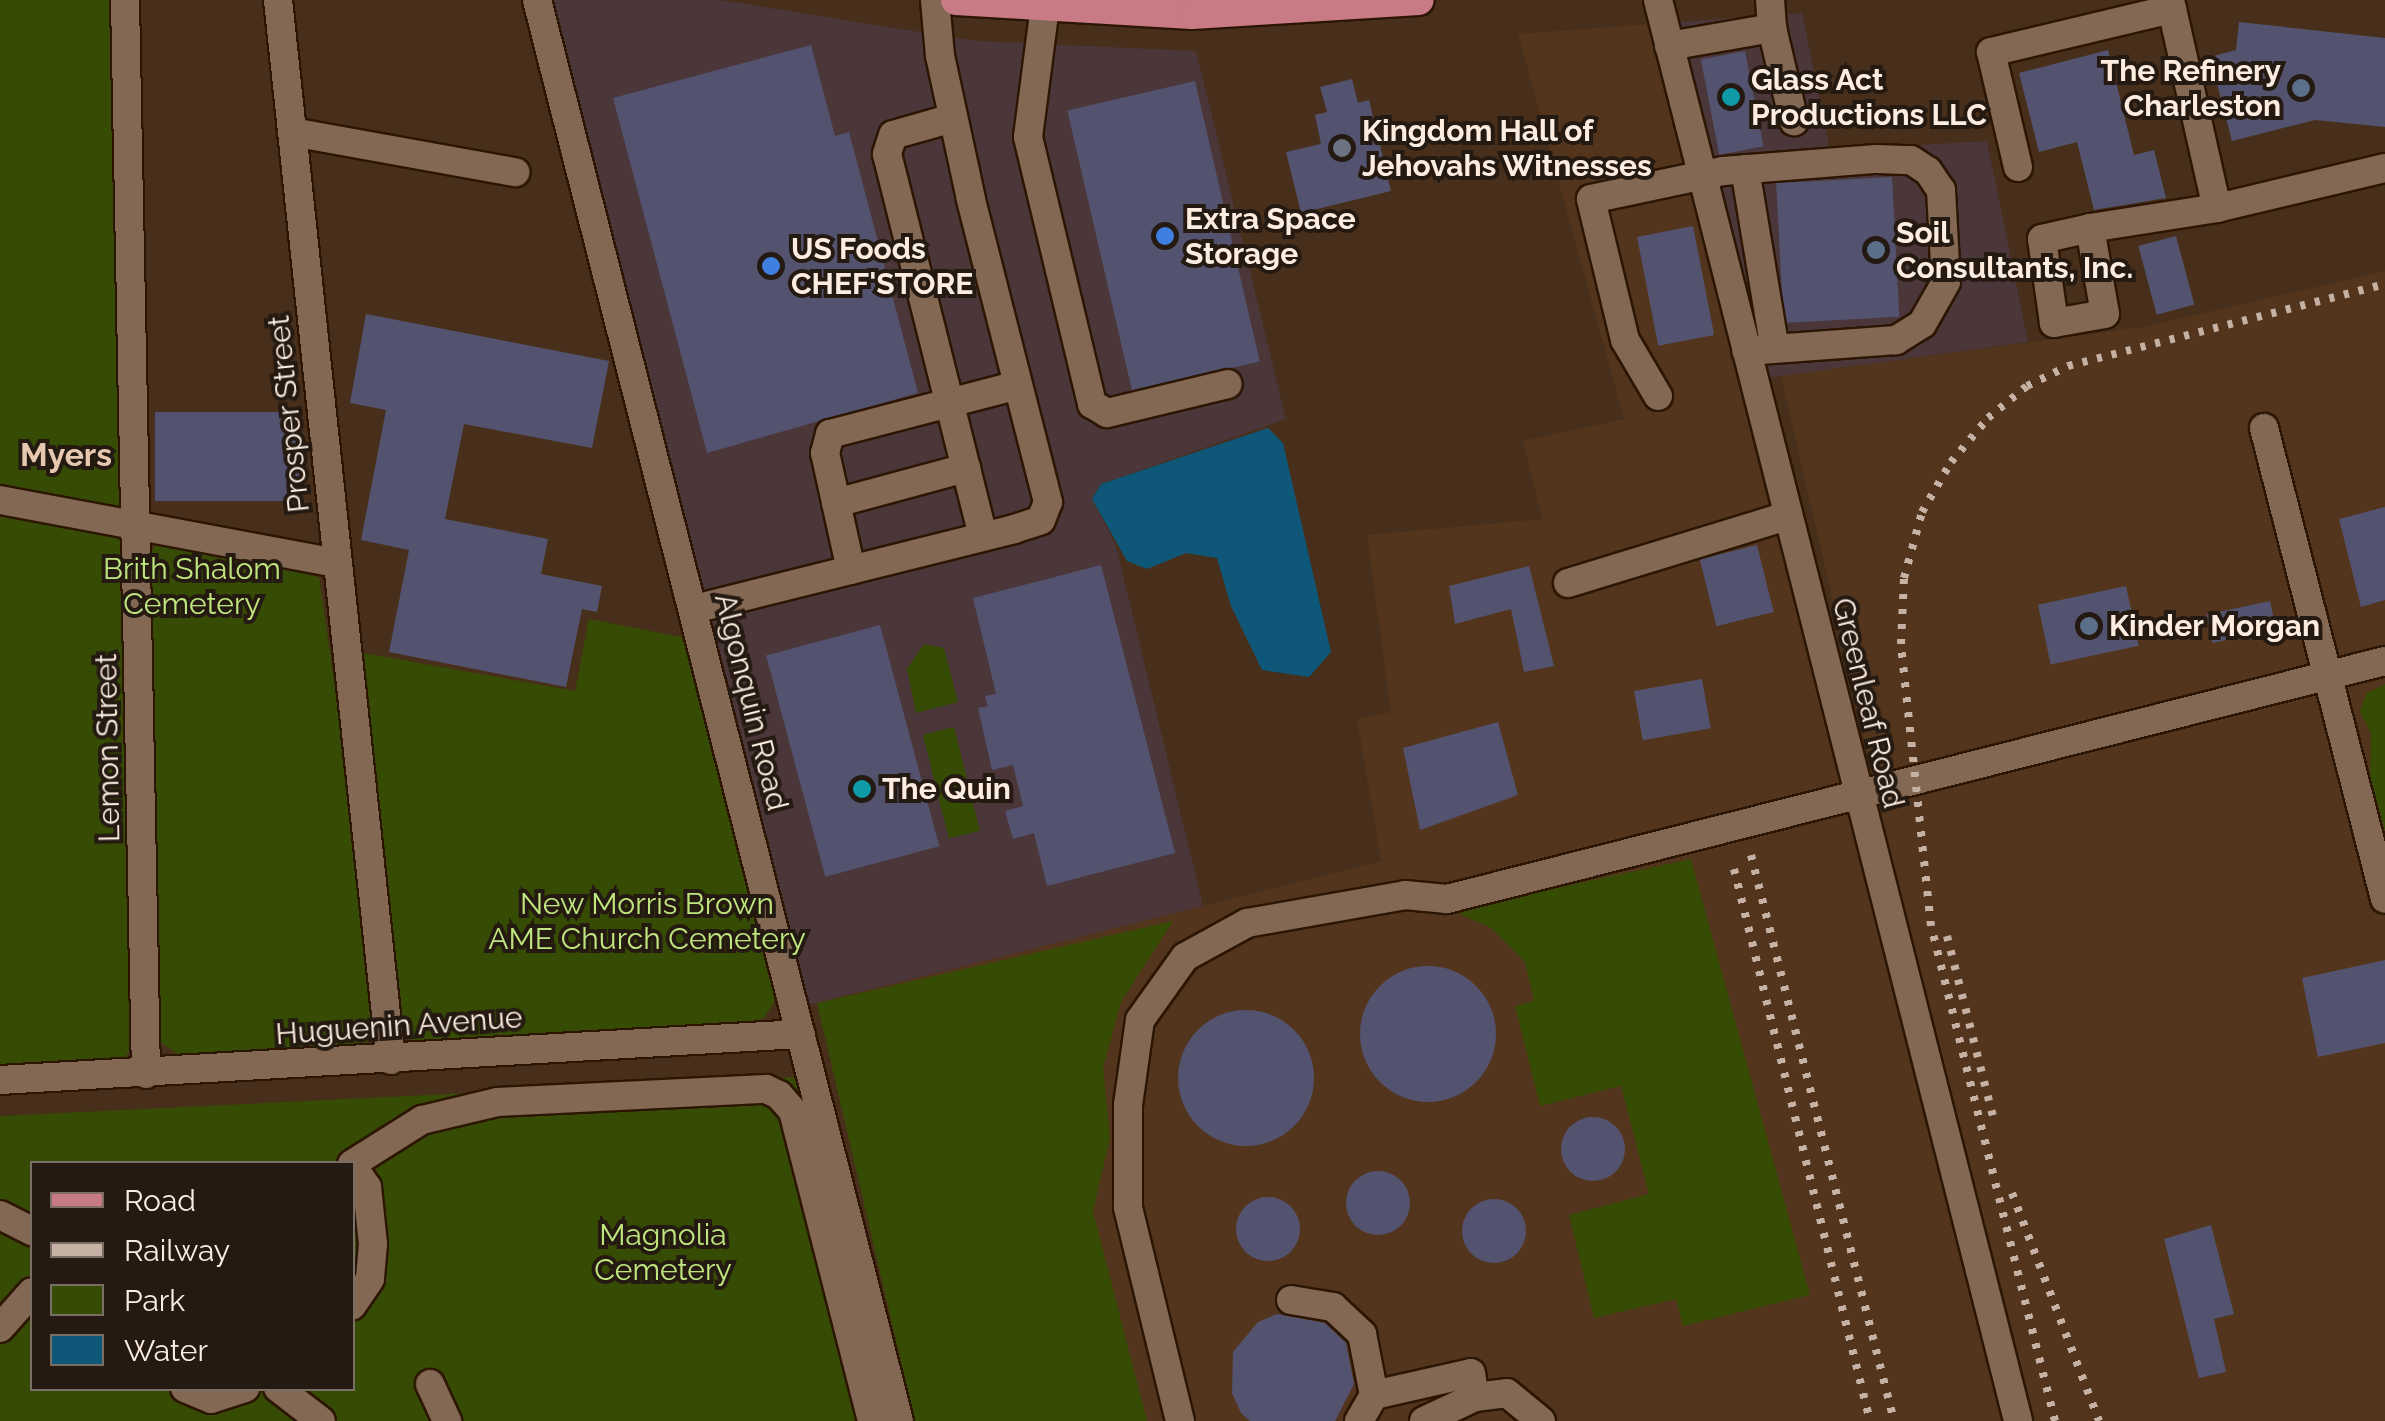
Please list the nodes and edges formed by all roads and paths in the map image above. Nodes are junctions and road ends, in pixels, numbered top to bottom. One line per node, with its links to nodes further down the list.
1 (125, 0): 34 (street, Lemon Street)
2 (278, 0): 15 (street, Prosper Street)
3 (537, 0): 39 (street, Algonquin Road)
4 (935, 0): 13 (street)
5 (956, 0): 8 (main road)
6 (1420, 0): 10 (main road)
7 (1658, 0): 12 (street, Greenleaf Road)
8 (997, 2): 10 (main road)
9 (2171, 5): 16 (street); 21 (street)
10 (1045, 6): 26 (street)
11 (1771, 14): 12 (street); 14 (street)
12 (1669, 46): 20 (street, Greenleaf Road)
13 (953, 118): 25 (street); 28 (street)
14 (1794, 121)
15 (292, 132): 19 (street); 36 (street, Prosper Street)
16 (2018, 168)
17 (2385, 168): 21 (street)
18 (1745, 169): 20 (street); 23 (street); 23 (street)
19 (515, 172)
20 (1702, 176): 24 (street, Greenleaf Road); 27 (street)
21 (2217, 208): 22 (street)
22 (2090, 228)
23 (1774, 344): 24 (street)
24 (1746, 351): 33 (street, Greenleaf Road)
25 (1018, 384): 28 (street); 35 (street)
26 (1228, 384)
27 (1658, 396)
28 (950, 402): 30 (street); 32 (street)
29 (2264, 428): 41 (street)
30 (966, 468): 32 (street); 35 (street)
31 (0, 500): 34 (street)
32 (836, 504): 37 (street)
33 (1788, 516): 38 (street); 42 (street, Greenleaf Road)
34 (137, 526): 36 (street); 46 (street, Lemon Street)
35 (983, 536): 37 (street)
36 (336, 553): 45 (street, Prosper Street)
37 (851, 570): 39 (street)
38 (1568, 584)
39 (694, 610): 44 (street, Algonquin Road)
40 (2385, 661): 41 (street)
41 (2327, 674): 42 (street); 43 (street)
42 (1857, 792): 66 (street); 70 (street, Greenleaf Road)
43 (2385, 899)
44 (801, 1034): 45 (street, Huguenin Avenue); 65 (street, Algonquin Road)
45 (391, 1060): 46 (street, Huguenin Avenue)
46 (146, 1074): 47 (street, Huguenin Avenue)
47 (0, 1080)
48 (355, 1163): 64 (street)
49 (355, 1169): 54 (street)
50 (0, 1215): 51 (street)
51 (30, 1230)
52 (30, 1294): 55 (street)
53 (1291, 1300): 60 (street)
54 (355, 1301)
55 (0, 1328)
56 (430, 1384): 63 (street)
57 (192, 1391): 58 (street)
58 (236, 1391)
59 (282, 1391): 62 (street)
60 (1374, 1395): 61 (street); 67 (street)
61 (1475, 1397): 68 (street); 69 (street)
62 (321, 1421)
63 (447, 1421)
64 (872, 1421)
65 (899, 1421)
66 (1180, 1421)
67 (1359, 1421)
68 (1424, 1421)
69 (1541, 1421)
70 (2018, 1421)

